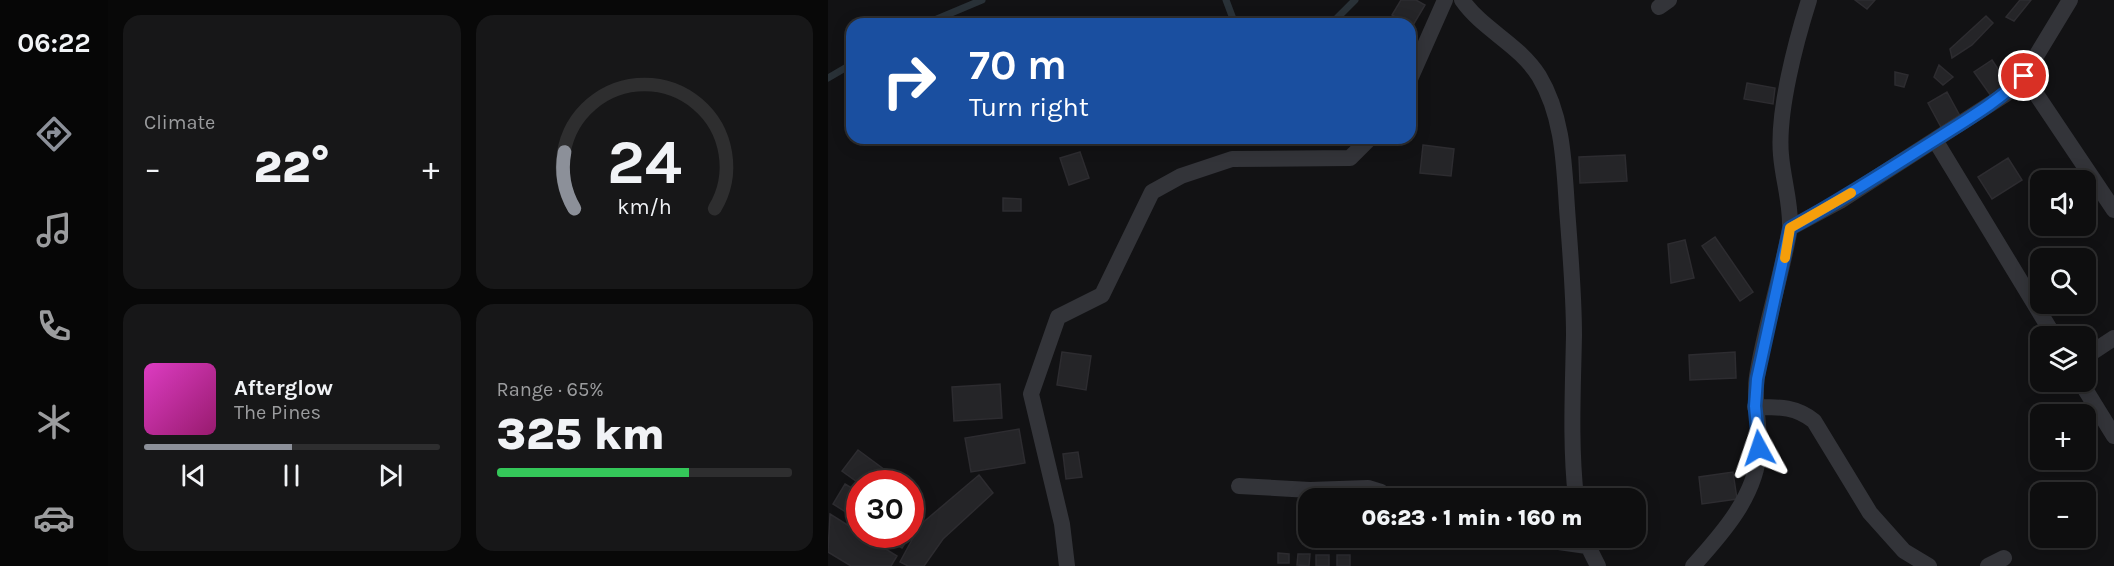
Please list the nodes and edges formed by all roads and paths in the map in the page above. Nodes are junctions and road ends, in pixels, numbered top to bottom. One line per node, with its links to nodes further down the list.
1 (1445, 0): 5 (street)
2 (1462, 0): 18 (street)
3 (1809, 0): 10 (street)
4 (2070, 0): 6 (street)
5 (1416, 65)
6 (2024, 76): 7 (street); 9 (street)
7 (1935, 140): 10 (street); 11 (street)
8 (1364, 144): 22 (street)
9 (2114, 210)
10 (1790, 228): 15 (street)
11 (2048, 326)
12 (2114, 338): 13 (street)
13 (2096, 350)
14 (2087, 392): 16 (street)
15 (1755, 406): 24 (street); 25 (street)
16 (2114, 436)
17 (1239, 486): 19 (street)
18 (1576, 488)
19 (1298, 489)
20 (1588, 548): 23 (street)
21 (2004, 558): 26 (street)
22 (1067, 566)
23 (1598, 566)
24 (1693, 566)
25 (1929, 566)
26 (1988, 566)

